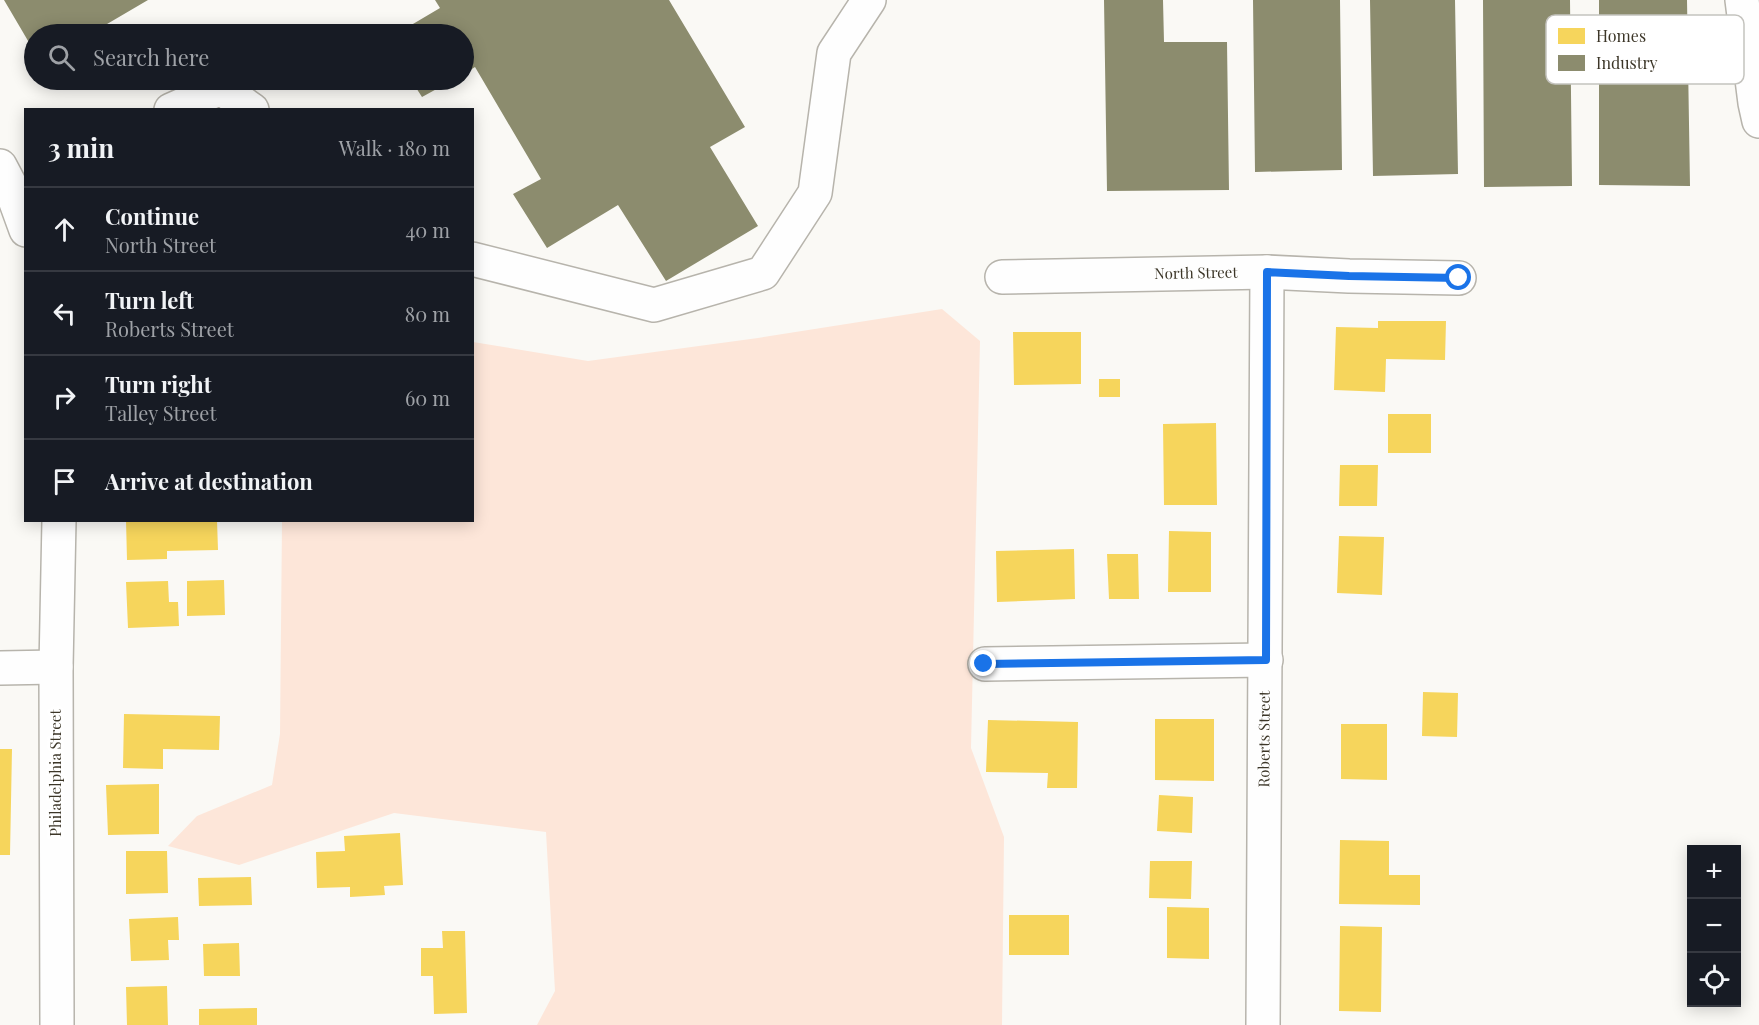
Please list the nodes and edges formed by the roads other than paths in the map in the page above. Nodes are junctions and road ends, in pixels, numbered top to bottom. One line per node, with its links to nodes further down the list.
1 (869, 0): 12 (street)
2 (1742, 0): 3 (street)
3 (1744, 15)
4 (1744, 16): 9 (street)
5 (216, 90): 7 (street)
6 (224, 90): 8 (street)
7 (176, 108)
8 (249, 108)
9 (1759, 122)
10 (11, 174): 11 (street)
11 (24, 223)
12 (474, 259)
13 (1267, 272): 14 (street, North Street); 15 (street, North Street); 17 (street, Roberts Street)
14 (1002, 277)
15 (1459, 278)
16 (59, 522): 20 (street, Philadelphia Street)
17 (1266, 660): 18 (street); 22 (street, Roberts Street)
18 (984, 664)
19 (0, 668): 20 (street)
20 (56, 668): 21 (street, Philadelphia Street)
21 (57, 1025)
22 (1263, 1025)

